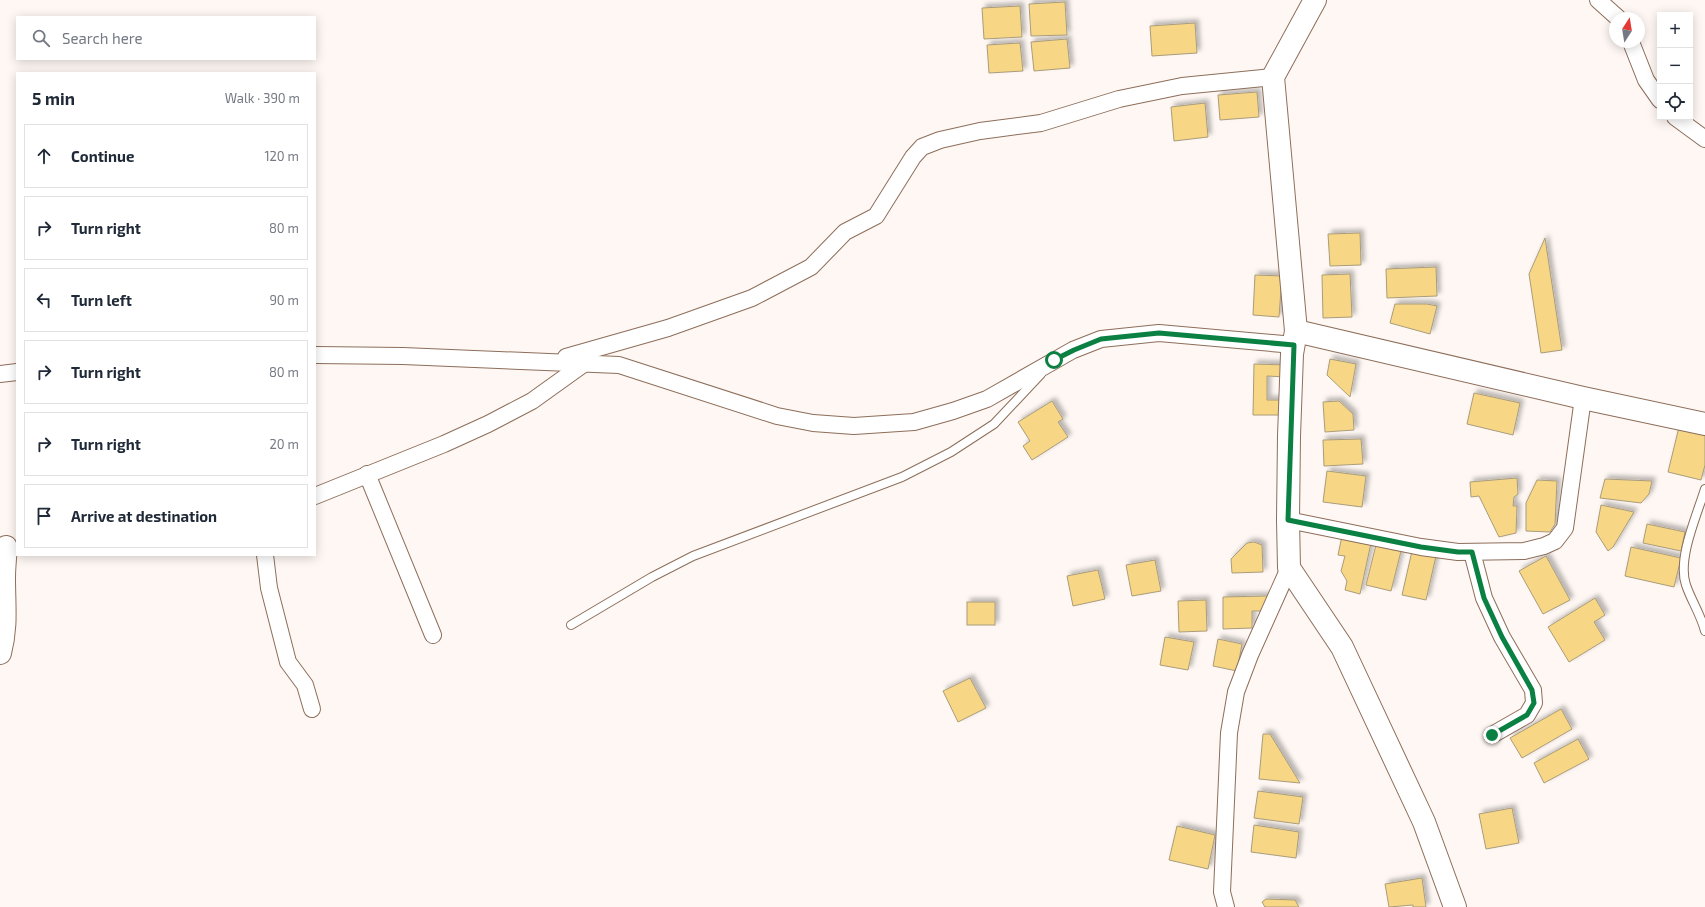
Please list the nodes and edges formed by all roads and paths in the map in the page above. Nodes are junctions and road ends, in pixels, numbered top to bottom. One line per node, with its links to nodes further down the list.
1 (1315, 0): 5 (street)
2 (1598, 0): 3 (street)
3 (1611, 12)
4 (1633, 48): 6 (street)
5 (1273, 77): 9 (street); 12 (street)
6 (1657, 96)
7 (1679, 120): 8 (street)
8 (1705, 139)
9 (1295, 338): 11 (street); 16 (street); 21 (street)
10 (316, 355): 12 (street)
11 (1054, 360): 13 (street); 26 (lane)
12 (553, 361): 13 (street)
13 (585, 363): 18 (street)
14 (16, 372): 15 (street)
15 (0, 374)
16 (1582, 398): 17 (street); 23 (street)
17 (1705, 424)
18 (367, 474): 20 (street); 28 (street)
19 (1705, 489): 27 (lane)
20 (316, 496)
21 (1288, 520): 23 (street); 25 (street)
22 (8, 547): 29 (street)
23 (1472, 552): 31 (street)
24 (265, 556): 30 (street)
25 (1289, 568): 32 (street); 33 (street)
26 (571, 625)
27 (1705, 630)
28 (433, 635)
29 (0, 653)
30 (312, 709)
31 (1492, 735)
32 (1226, 907)
33 (1455, 907)

